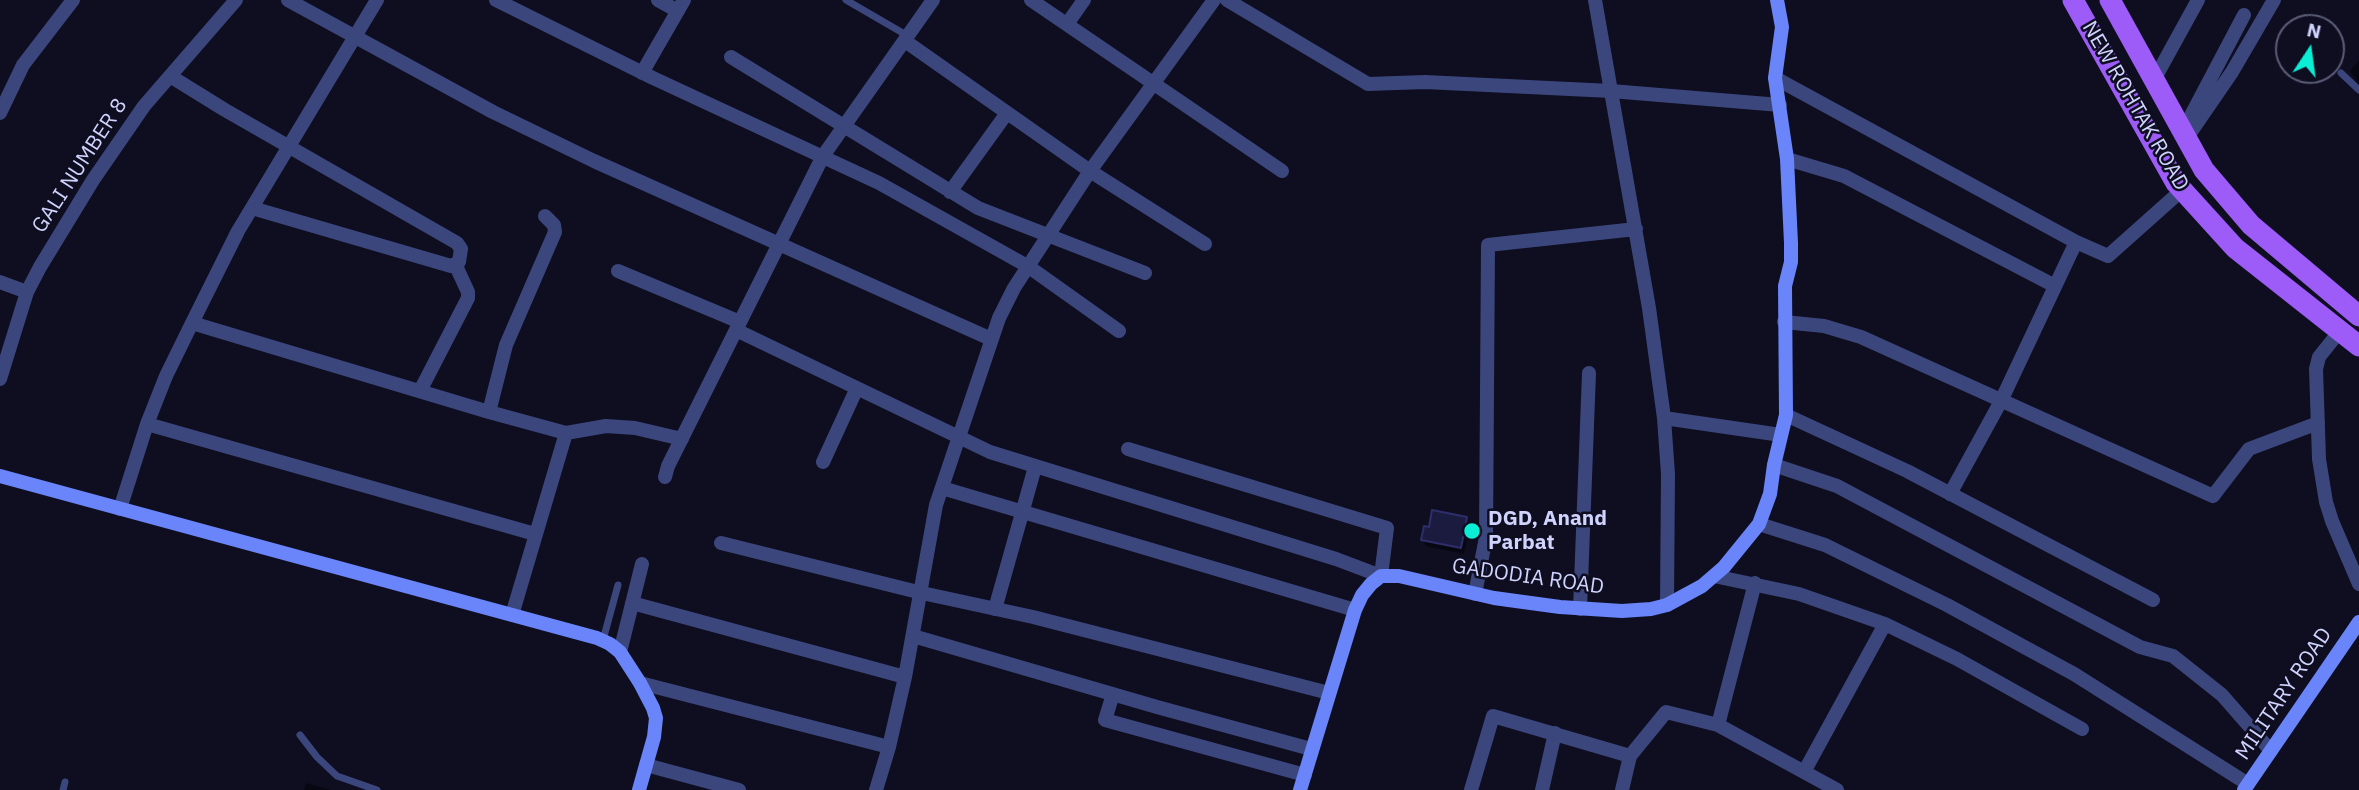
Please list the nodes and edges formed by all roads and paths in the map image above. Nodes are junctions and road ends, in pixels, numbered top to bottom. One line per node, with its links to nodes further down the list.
1 (73, 0): 34 (street)
2 (236, 0): 26 (street, GALI NUMBER 8)
3 (288, 0): 22 (street)
4 (377, 0): 22 (street)
5 (496, 0): 25 (street)
6 (658, 0): 19 (street)
7 (846, 0): 23 (lane)
8 (933, 0): 23 (street)
9 (1031, 0): 21 (street)
10 (1084, 0): 21 (street)
11 (1214, 0): 30 (street)
12 (1227, 0): 32 (street)
13 (1595, 0): 32 (street)
14 (1777, 0): 28 (street, GADODIA ROAD)
15 (2073, 0): 43 (main road, NEW ROHTAK ROAD)
16 (2198, 0): 29 (street)
17 (2274, 0): 37 (street)
18 (2117, 4): 29 (main road, NEW ROHTAK ROAD)
19 (681, 6): 25 (street)
20 (2244, 15): 37 (street)
21 (1067, 24): 30 (street)
22 (354, 37): 38 (street); 50 (street)
23 (907, 38): 35 (street); 36 (street)
24 (731, 57): 36 (street)
25 (642, 73): 39 (street)
26 (170, 76): 38 (street); 58 (street, GALI NUMBER 8)
27 (2345, 77): 31 (lane)
28 (1775, 78): 33 (street, GADODIA ROAD); 49 (street)
29 (2154, 80): 37 (main road, NEW ROHTAK ROAD)
30 (1154, 85): 41 (street); 42 (street)
31 (2359, 90)
32 (1611, 91): 33 (street); 47 (street)
33 (1780, 105): 40 (street, GADODIA ROAD)
34 (0, 113)
35 (1007, 113): 41 (street); 44 (street)
36 (845, 125): 39 (street); 44 (street)
37 (2185, 135): 59 (main road, NEW ROHTAK ROAD)
38 (288, 146): 45 (street); 52 (street)
39 (823, 156): 50 (street); 53 (street)
40 (1787, 159): 57 (street); 60 (street, GADODIA ROAD)
41 (1090, 171): 48 (street); 51 (street)
42 (1282, 171)
43 (2182, 190): 49 (street); 64 (main road, NEW ROHTAK ROAD)
44 (950, 192): 48 (street)
45 (252, 208): 52 (street); 61 (street)
46 (545, 216): 72 (street)
47 (1636, 229): 74 (street); 101 (street)
48 (1049, 236): 53 (street); 55 (street)
49 (2076, 242): 57 (street)
50 (780, 243): 62 (street); 65 (street)
51 (1205, 244)
52 (456, 266): 70 (street)
53 (1029, 267): 63 (street); 65 (street)
54 (618, 271): 62 (street)
55 (1144, 273)
56 (0, 282): 58 (street)
57 (2055, 286): 71 (street)
58 (27, 292): 68 (street, GALI NUMBER 8)
59 (2359, 316)
60 (1784, 322): 71 (street); 73 (street, GADODIA ROAD)
61 (192, 323): 70 (street); 76 (street)
62 (738, 326): 69 (street); 80 (street)
63 (1119, 331)
64 (2339, 332): 66 (main road, NEW ROHTAK ROAD); 75 (street)
65 (991, 339): 79 (street)
66 (2359, 346)
67 (1589, 373): 106 (street)
68 (0, 379)
69 (857, 388): 79 (street); 82 (street)
70 (420, 391): 72 (street)
71 (2001, 401): 75 (street); 88 (street)
72 (489, 412): 77 (street)
73 (1786, 415): 78 (street, GADODIA ROAD); 88 (street)
74 (1664, 418): 78 (street); 104 (street)
75 (2318, 423): 98 (street)
76 (147, 424): 89 (street); 92 (street)
77 (566, 433): 80 (street); 92 (street)
78 (1781, 435): 83 (street, GADODIA ROAD)
79 (958, 438): 84 (street); 87 (street)
80 (682, 439): 86 (street)
81 (1128, 449): 95 (street)
82 (823, 462)
83 (1774, 465): 91 (street, GADODIA ROAD); 124 (street)
84 (1035, 467): 90 (street); 95 (street)
85 (0, 476): 89 (street)
86 (665, 478)
87 (942, 488): 90 (street); 100 (street)
88 (1950, 494): 102 (street)
89 (120, 509): 108 (street)
90 (1022, 512): 105 (street); 107 (street)
91 (1759, 524): 96 (street, GADODIA ROAD); 129 (street)
92 (536, 534): 108 (street)
93 (721, 543): 100 (street)
94 (642, 564): 103 (street)
95 (1381, 576): 101 (street, GADODIA ROAD); 107 (street)
96 (1714, 576): 97 (street); 104 (street, GADODIA ROAD)
97 (1755, 583): 110 (street); 118 (street)
98 (2359, 584)
99 (618, 585): 112 (lane)
100 (922, 593): 105 (street); 111 (street)
101 (1475, 594): 106 (street, GADODIA ROAD)
102 (2153, 600)
103 (632, 603): 113 (street); 114 (street)
104 (1667, 605): 106 (street, GADODIA ROAD)
105 (995, 609): 116 (street)
106 (1580, 609)
107 (1355, 610): 116 (street)
108 (512, 615): 112 (street)
109 (2359, 622): 124 (street, MILITARY ROAD)
110 (1885, 624): 119 (street); 127 (street)
111 (913, 636): 114 (street); 117 (street)
112 (603, 641): 113 (street)
113 (620, 652): 115 (street)
114 (905, 677): 122 (street)
115 (640, 683): 122 (street); 126 (street)
116 (1329, 693): 123 (street)
117 (1112, 695): 123 (street); 128 (street)
118 (1718, 724): 125 (street); 127 (street)
119 (2082, 729)
120 (1555, 733): 125 (street); 135 (street); 136 (street)
121 (300, 735): 130 (lane)
122 (889, 747): 133 (street)
123 (1311, 749): 128 (street)
124 (2271, 751): 129 (street, MILITARY ROAD)
125 (1630, 755): 137 (street)
126 (646, 765): 131 (street); 132 (street)
127 (1804, 772): 138 (street)
128 (1304, 775): 134 (street)
129 (2246, 787)
130 (377, 790)
131 (639, 790)
132 (740, 790)
133 (876, 790)
134 (1300, 790)
135 (1471, 790)
136 (1542, 790)
137 (1622, 790)
138 (1837, 790)

